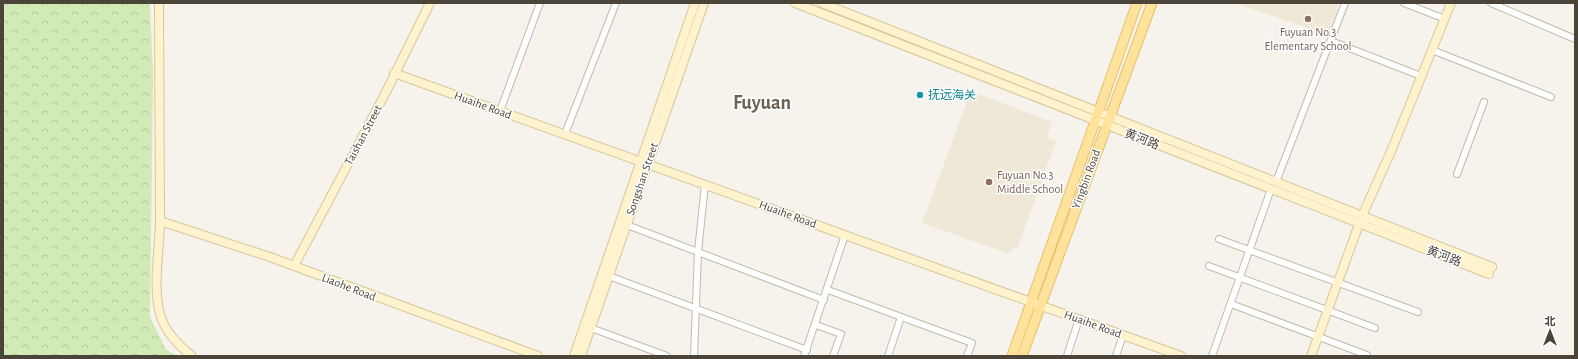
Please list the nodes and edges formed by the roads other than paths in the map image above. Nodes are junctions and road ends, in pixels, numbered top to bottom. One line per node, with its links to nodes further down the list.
1 (159, 3): 33 (street)
2 (430, 3): 19 (street, Taishan Street)
3 (540, 3): 23 (street)
4 (616, 3): 26 (street)
5 (695, 3): 27 (street, Songshan Street)
6 (704, 3): 27 (street, Songshan Street)
7 (795, 3): 24 (street, 黄河路)
8 (822, 3): 24 (street, 黄河路)
9 (1137, 3): 24 (main road, Yingbin Road)
10 (1152, 3): 25 (main road, Yingbin Road)
11 (1345, 3): 17 (street)
12 (1404, 3): 15 (street)
13 (1451, 3): 15 (street)
14 (1491, 3): 16 (street)
15 (1444, 19): 18 (street)
16 (1575, 39)
17 (1331, 40): 20 (street); 29 (street)
18 (1432, 50): 20 (street); 21 (street)
19 (394, 73): 23 (street, Huaihe Road); 39 (street, Taishan Street)
20 (1422, 76): 32 (street)
21 (1551, 97)
22 (1484, 102): 28 (street)
23 (500, 111): 26 (street, Huaihe Road)
24 (1096, 116): 25 (street, 黄河路); 47 (main road, Yingbin Road)
25 (1108, 121): 29 (street, 黄河路); 31 (street, 黄河路); 47 (main road, Yingbin Road)
26 (565, 134): 27 (street, Huaihe Road)
27 (644, 163): 30 (street, Huaihe Road); 34 (street, Songshan Street); 63 (street, Songshan Street)
28 (1457, 174)
29 (1276, 182): 32 (street, 黄河路)
30 (705, 184): 35 (street, Huaihe Road); 38 (street)
31 (1271, 189): 32 (street, 黄河路); 37 (street)
32 (1360, 219): 41 (street, 黄河路); 44 (street)
33 (160, 221): 39 (street, Liaohe Road); 61 (street)
34 (627, 225): 38 (street); 42 (street, Songshan Street)
35 (845, 235): 45 (street); 47 (street, Huaihe Road)
36 (1219, 239): 37 (street)
37 (1250, 250): 43 (street); 44 (street)
38 (698, 252): 46 (street); 49 (street)
39 (294, 266): 62 (street, Liaohe Road)
40 (1209, 266): 43 (street)
41 (1490, 270)
42 (609, 276): 49 (street); 55 (street, Songshan Street)
43 (1240, 278): 48 (street); 50 (street)
44 (1337, 282): 50 (street); 51 (street)
45 (828, 290): 46 (street); 52 (street)
46 (824, 300): 54 (street)
47 (1035, 304): 53 (street, Huaihe Road); 70 (main road, Yingbin Road); 71 (main road, Yingbin Road)
48 (1231, 304): 58 (street); 75 (street)
49 (696, 307): 59 (street); 66 (street)
50 (1327, 310): 56 (street); 58 (street)
51 (1418, 312)
52 (901, 317): 68 (street); 69 (street)
53 (1079, 319): 57 (street, Huaihe Road); 72 (street)
54 (816, 325): 59 (street); 67 (street)
55 (591, 328): 64 (street, Songshan Street); 65 (street)
56 (1375, 328)
57 (1123, 335): 73 (street); 74 (street, Huaihe Road)
58 (1318, 336): 60 (street); 76 (street)
59 (806, 353)
60 (1367, 355)
61 (192, 356)
62 (538, 356)
63 (574, 356)
64 (581, 356)
65 (667, 356)
66 (694, 356)
67 (833, 356)
68 (889, 356)
69 (967, 356)
70 (1012, 356)
71 (1022, 356)
72 (1067, 356)
73 (1116, 356)
74 (1181, 356)
75 (1212, 356)
76 (1311, 356)

